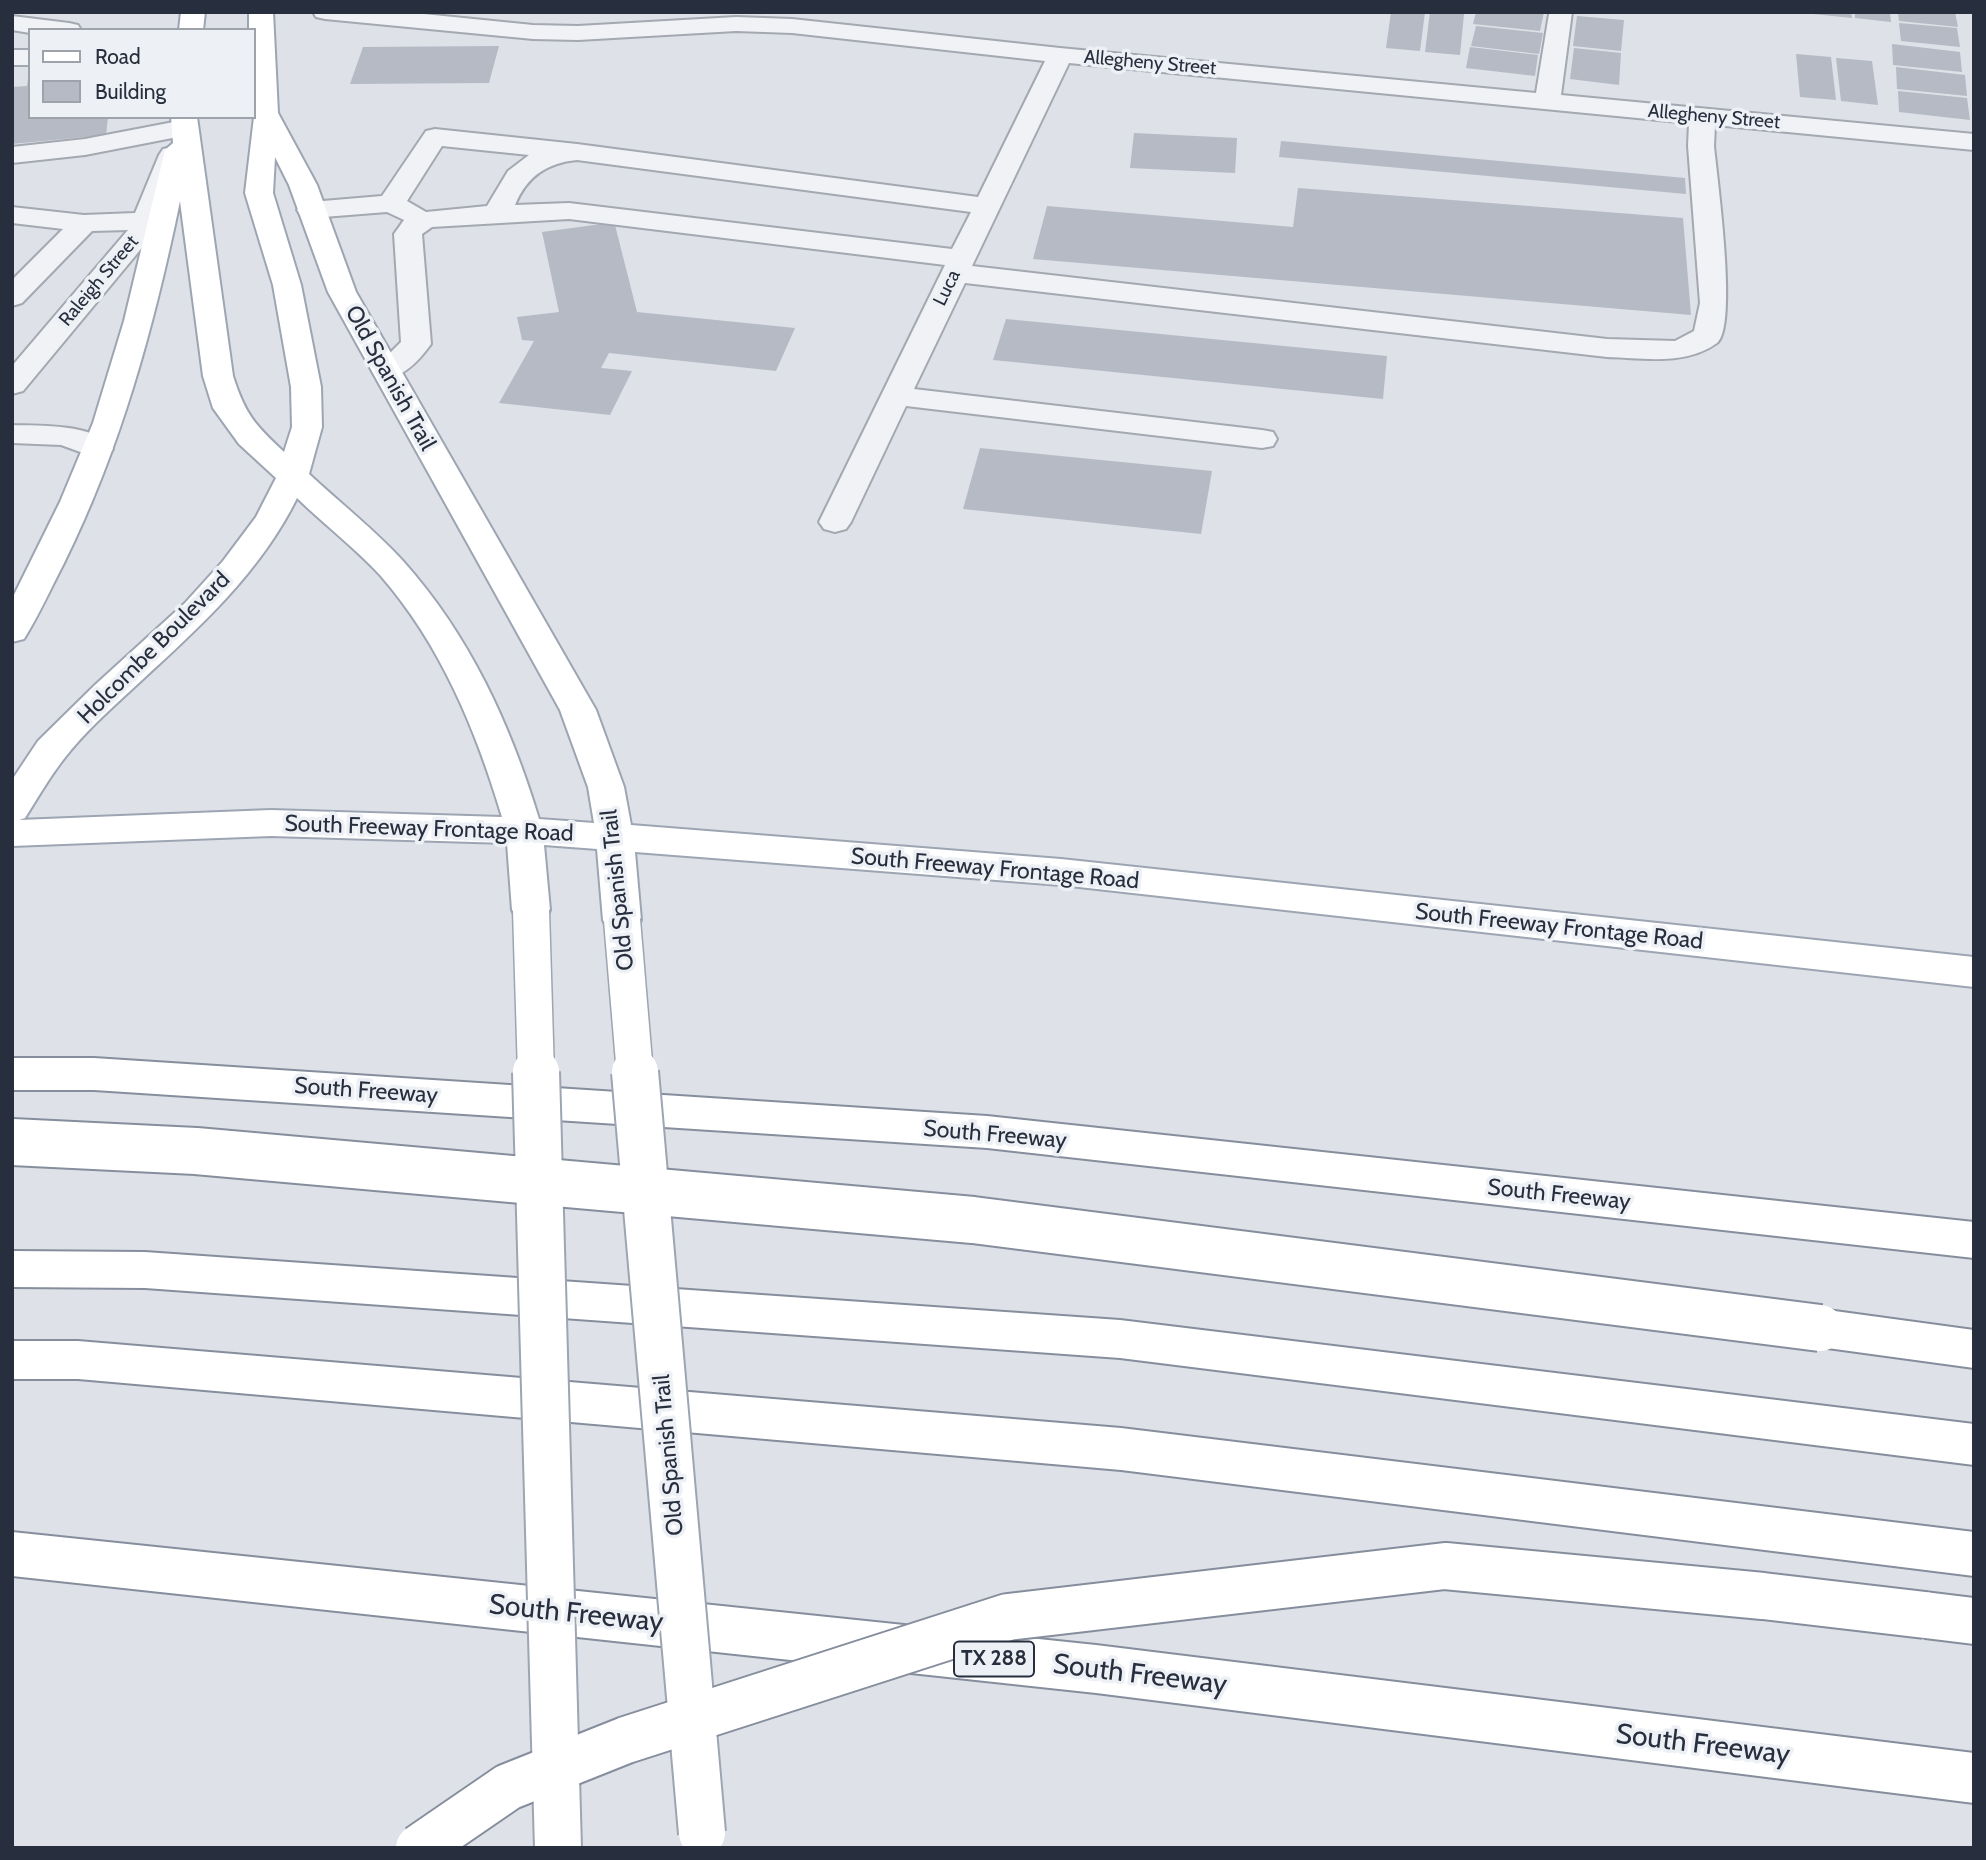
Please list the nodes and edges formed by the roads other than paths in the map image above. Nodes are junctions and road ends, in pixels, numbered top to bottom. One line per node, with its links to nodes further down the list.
1 (18, 12): 6 (street)
2 (261, 12): 11 (main road, Old Spanish Trail)
3 (325, 12): 5 (street, Allegheny Street)
4 (1561, 14): 10 (street)
5 (408, 16): 9 (street, Allegheny Street)
6 (12, 18)
7 (12, 23): 8 (street)
8 (53, 28)
9 (1060, 55): 10 (street, Allegheny Street); 18 (street, Luca)
10 (1547, 102): 12 (street, Allegheny Street)
11 (265, 113): 19 (main road, Old Spanish Trail); 35 (main road, Holcombe Boulevard)
12 (1702, 116): 14 (street, Allegheny Street); 25 (street)
13 (184, 122): 16 (street); 23 (street, Raleigh Street); 34 (main road); 35 (main road)
14 (1974, 142)
15 (577, 152): 17 (street); 18 (street); 20 (street)
16 (12, 155)
17 (391, 204): 19 (street); 22 (street)
18 (986, 206): 25 (street, Luca)
19 (311, 210): 29 (main road, Old Spanish Trail)
20 (498, 214): 22 (street); 25 (street)
21 (12, 215): 24 (street)
22 (425, 220): 29 (street)
23 (145, 221): 24 (street); 28 (street, Raleigh Street)
24 (84, 223): 26 (street)
25 (958, 266): 31 (street, Luca)
26 (12, 297)
27 (12, 344): 28 (street)
28 (43, 348): 30 (street, Raleigh Street)
29 (387, 371): 41 (main road, Old Spanish Trail)
30 (12, 385)
31 (896, 396): 33 (street); 36 (street, Luca)
32 (12, 434): 34 (street)
33 (1262, 439)
34 (97, 449): 37 (main road)
35 (292, 478): 38 (main road, Holcombe Boulevard); 39 (main road)
36 (835, 522)
37 (12, 631)
38 (12, 809)
39 (524, 831): 40 (main road, South Freeway Frontage Road); 41 (main road, South Freeway Frontage Road); 56 (main road, bridge)
40 (12, 833)
41 (615, 837): 42 (main road, South Freeway Frontage Road); 54 (main road, Old Spanish Trail, bridge)
42 (1974, 972)
43 (12, 1074): 45 (main road, South Freeway)
44 (12, 1142): 47 (main road, bridge)
45 (1974, 1240)
46 (12, 1269): 49 (main road)
47 (1974, 1349)
48 (12, 1360): 51 (main road)
49 (1974, 1445)
50 (12, 1554): 53 (main road, South Freeway / TX 288)
51 (1974, 1554)
52 (1974, 1622): 55 (main road, bridge)
53 (1974, 1778)
54 (703, 1840)
55 (419, 1848)
56 (558, 1848)

